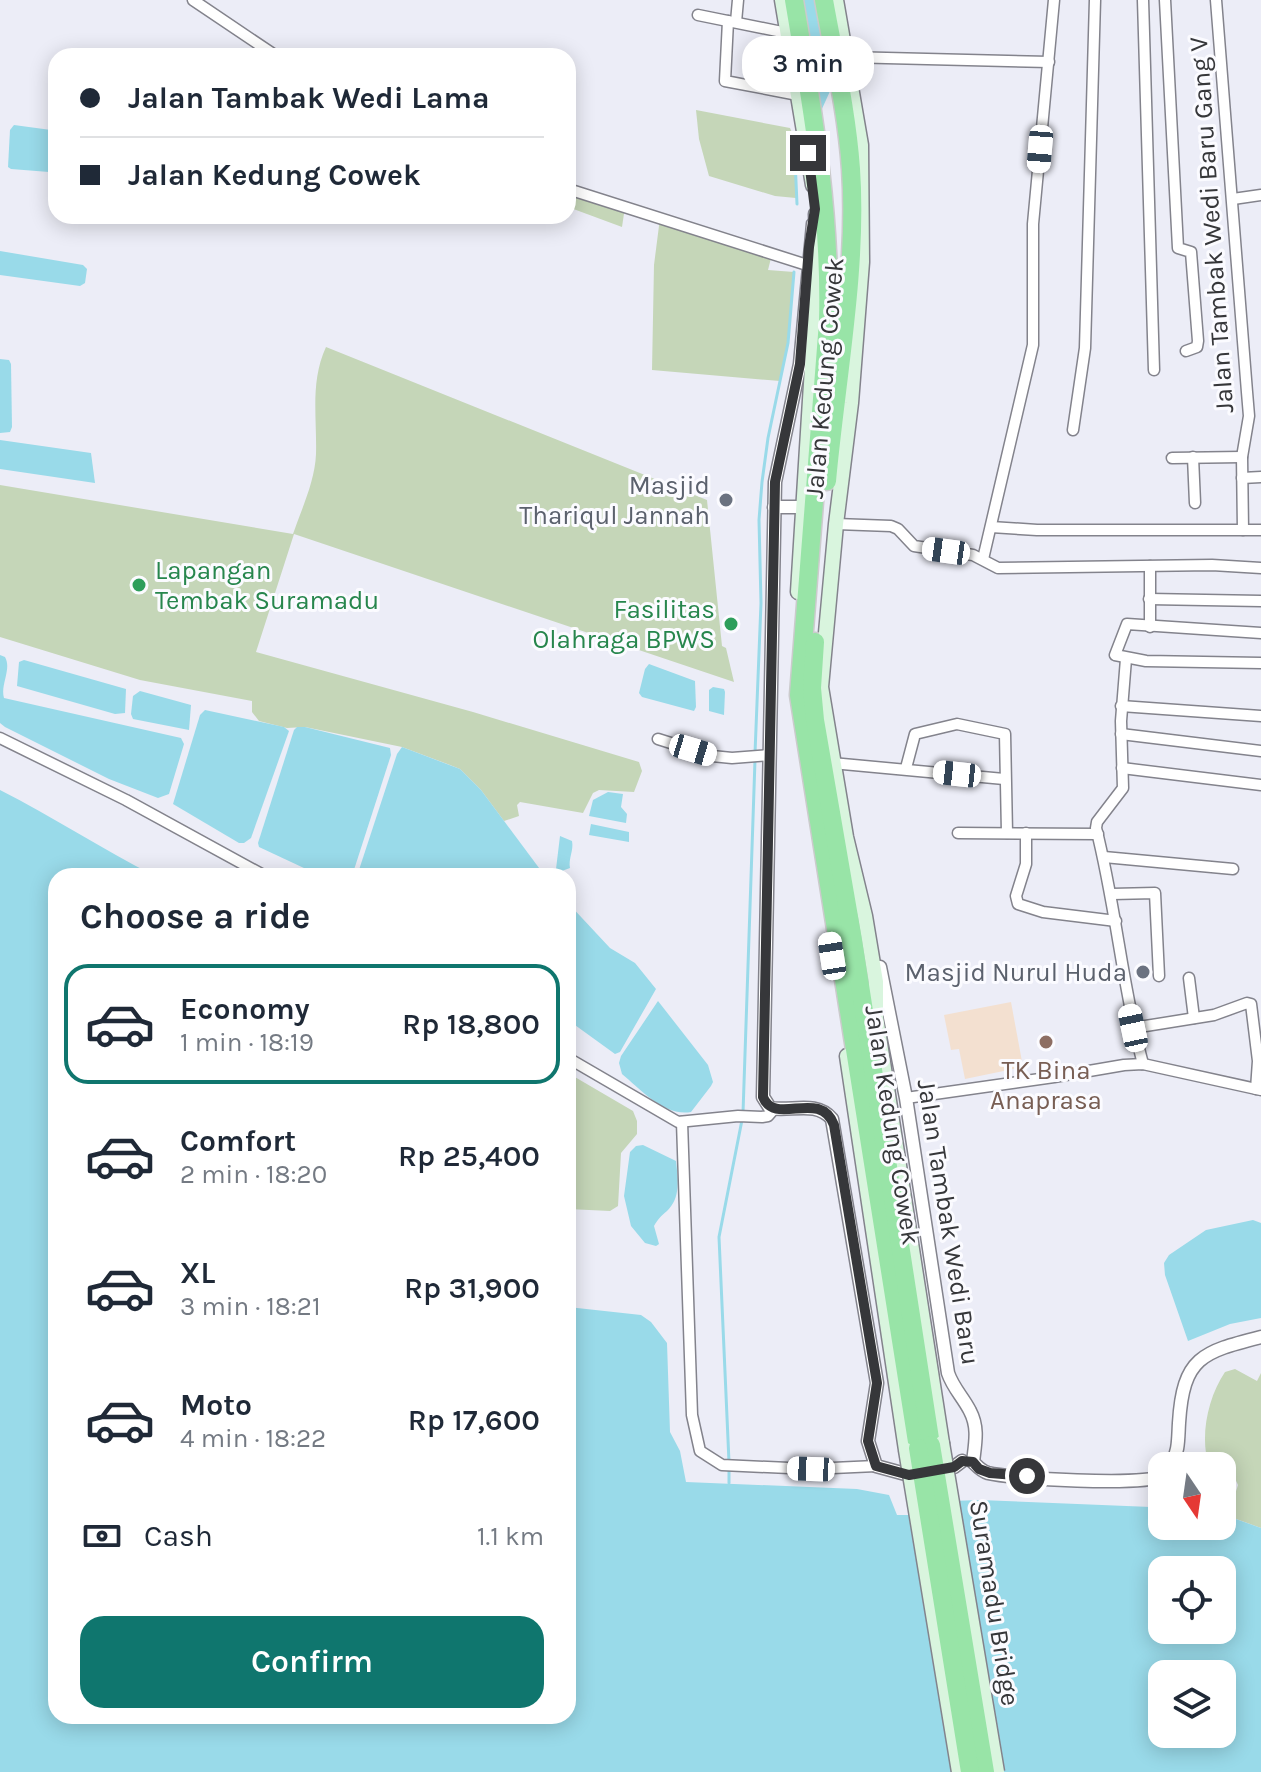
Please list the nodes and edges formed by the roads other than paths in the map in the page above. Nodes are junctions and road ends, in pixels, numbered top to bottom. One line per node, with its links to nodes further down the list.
1 (193, 0): 15 (street)
2 (738, 0): 13 (street)
3 (782, 0): 14 (main road, Jalan Kedung Cowek)
4 (794, 0): 18 (highway, Jalan Kedung Cowek)
5 (824, 0): 24 (highway, Jalan Kedung Cowek)
6 (836, 0): 16 (main road, Jalan Kedung Cowek)
7 (1054, 0): 17 (street)
8 (1095, 0): 29 (street)
9 (1143, 0): 28 (street)
10 (1165, 0): 26 (street)
11 (1216, 0): 21 (street, Jalan Tambak Wedi Baru Gang V)
12 (698, 15): 13 (street)
13 (732, 21): 14 (street); 18 (street)
14 (787, 33): 18 (main road, Jalan Kedung Cowek)
15 (264, 48)
16 (846, 57): 17 (street); 25 (main road, Jalan Kedung Cowek)
17 (1049, 62): 39 (street)
18 (806, 113): 22 (main road, Jalan Kedung Cowek); 84 (highway, Jalan Kedung Cowek)
19 (576, 192): 23 (street)
20 (1261, 195): 21 (street)
21 (1233, 199): 31 (street, Jalan Tambak Wedi Baru Gang V)
22 (815, 209): 23 (street); 27 (main road, Jalan Kedung Cowek)
23 (807, 265): 27 (street)
24 (843, 325): 25 (highway); 84 (highway, Jalan Kedung Cowek)
25 (856, 342): 38 (main road, Jalan Kedung Cowek)
26 (1186, 351)
27 (807, 365): 36 (street); 37 (main road, Jalan Kedung Cowek)
28 (1154, 370)
29 (1073, 430)
30 (1193, 457): 31 (street); 32 (street); 35 (street)
31 (1242, 457): 34 (street, Jalan Tambak Wedi Baru Gang V)
32 (1172, 458)
33 (1261, 477): 34 (street)
34 (1242, 478): 40 (street, Jalan Tambak Wedi Baru Gang V)
35 (1195, 503)
36 (774, 507): 37 (street); 57 (street)
37 (804, 507): 84 (main road, Jalan Kedung Cowek)
38 (836, 524): 42 (street); 58 (main road, Jalan Tambak Wedi Baru)
39 (991, 527): 40 (street); 42 (street)
40 (1243, 530): 41 (street)
41 (1261, 530)
42 (983, 559): 43 (street)
43 (1150, 566): 44 (street); 45 (street)
44 (1261, 568)
45 (1149, 599): 46 (street); 47 (street)
46 (1261, 601)
47 (1150, 627): 48 (street); 49 (street)
48 (1261, 633)
49 (1126, 659): 50 (street); 51 (street)
50 (1261, 663)
51 (1121, 706): 52 (street); 53 (street)
52 (1261, 716)
53 (1121, 734): 56 (street); 60 (street)
54 (0, 738): 68 (street)
55 (658, 739): 57 (street)
56 (1261, 751)
57 (765, 755): 81 (street)
58 (832, 763): 59 (street); 71 (main road, Jalan Tambak Wedi Baru)
59 (906, 768): 61 (street); 61 (street)
60 (1122, 768): 62 (street); 66 (street)
61 (1004, 779): 64 (street)
62 (1261, 785)
63 (958, 833): 64 (street)
64 (1007, 833): 65 (street)
65 (1026, 833): 66 (street); 72 (street)
66 (1098, 834): 67 (street)
67 (1104, 857): 69 (street); 70 (street)
68 (250, 868)
69 (1233, 869)
70 (1112, 894): 72 (street); 73 (street)
71 (865, 916): 80 (street, Jalan Tambak Wedi Baru); 84 (main road)
72 (1116, 921): 76 (street)
73 (1159, 976)
74 (1189, 978): 75 (street)
75 (1194, 1018): 76 (street); 79 (street)
76 (1133, 1028): 78 (street)
77 (576, 1063): 82 (street)
78 (1143, 1064): 79 (street); 80 (street)
79 (1258, 1090)
80 (906, 1098): 86 (street, Jalan Tambak Wedi Baru)
81 (774, 1109): 82 (street); 87 (street)
82 (682, 1122): 87 (street)
83 (1261, 1337): 85 (street)
84 (924, 1446): 89 (main road, bridge); 90 (highway, Suramadu Bridge, bridge); 91 (highway, Suramadu Bridge, bridge); 92 (main road, Suramadu Bridge, bridge)
85 (1178, 1452)
86 (968, 1462): 87 (street); 88 (street)
87 (876, 1466)
88 (1148, 1481)
89 (959, 1772)
90 (970, 1772)
91 (985, 1772)
92 (997, 1772)

